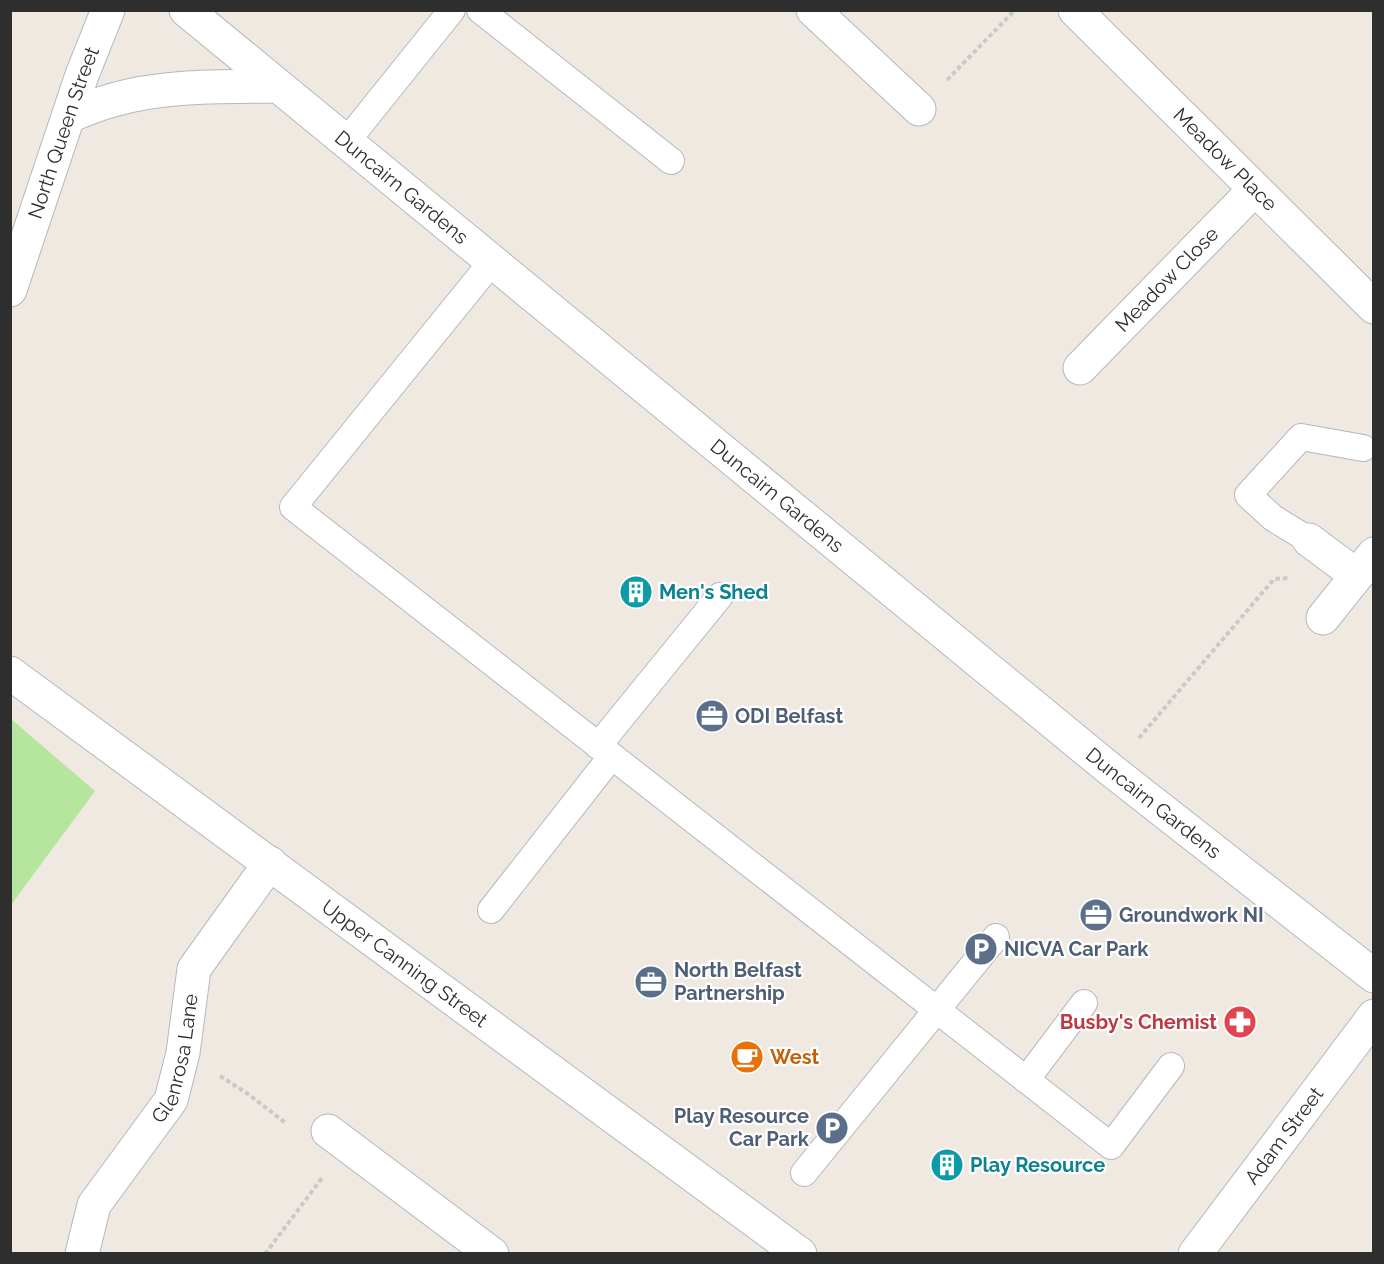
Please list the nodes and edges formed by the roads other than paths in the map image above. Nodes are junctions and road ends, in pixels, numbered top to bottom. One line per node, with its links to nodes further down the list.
1 (108, 10): 9 (street, North Queen Street)
2 (186, 10): 7 (street, Duncairn Gardens)
3 (452, 10): 10 (lane)
4 (480, 10): 11 (lane)
5 (813, 10): 8 (street)
6 (1075, 10): 12 (street, Meadow Place)
7 (275, 86): 9 (street); 10 (street, Duncairn Gardens)
8 (919, 109)
9 (69, 116): 14 (street, North Queen Street)
10 (346, 142): 13 (street, Duncairn Gardens)
11 (671, 161)
12 (1254, 190): 15 (street, Meadow Place); 16 (street, Meadow Close)
13 (491, 263): 23 (lane); 27 (street, Duncairn Gardens)
14 (10, 290)
15 (1374, 308)
16 (1080, 368)
17 (1363, 448): 18 (lane)
18 (1309, 540): 19 (street)
19 (1365, 564): 21 (street)
20 (720, 596): 23 (lane)
21 (1323, 618)
22 (10, 673): 24 (street, Upper Canning Street)
23 (604, 752): 25 (lane); 29 (lane)
24 (270, 863): 35 (street, Glenrosa Lane); 37 (street, Upper Canning Street)
25 (491, 910)
26 (996, 937): 29 (lane)
27 (1374, 976)
28 (1084, 1003): 32 (lane)
29 (936, 1010): 32 (lane); 34 (lane)
30 (1374, 1016): 38 (street, Adam Street)
31 (1171, 1066): 32 (lane)
32 (1026, 1080)
33 (338, 1138): 36 (street)
34 (804, 1173)
35 (82, 1254)
36 (492, 1254)
37 (800, 1254)
38 (1195, 1254)

